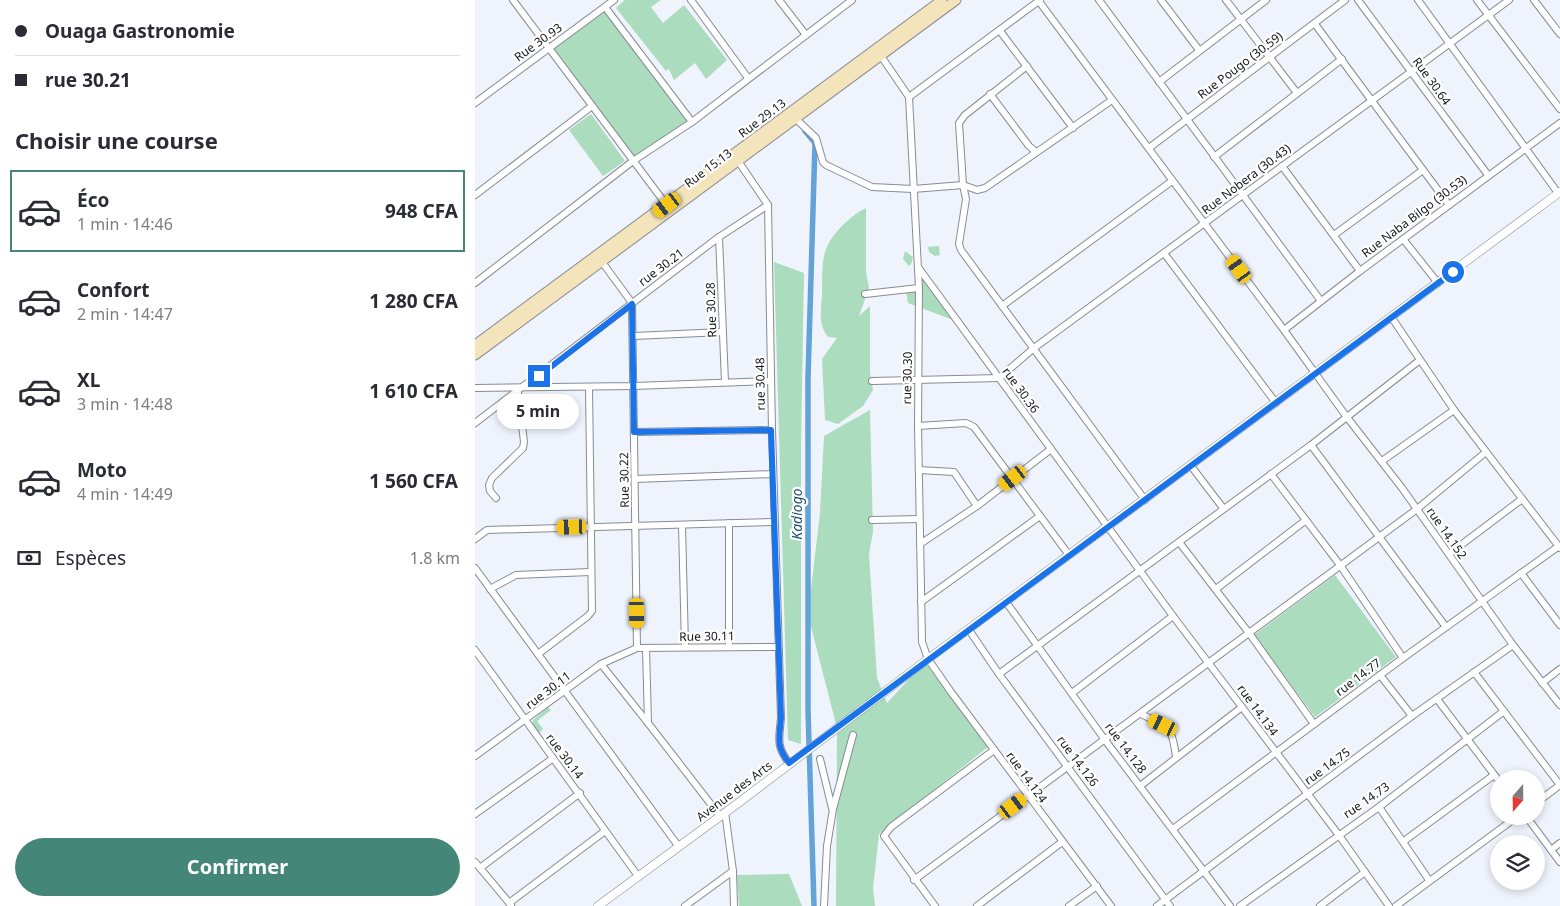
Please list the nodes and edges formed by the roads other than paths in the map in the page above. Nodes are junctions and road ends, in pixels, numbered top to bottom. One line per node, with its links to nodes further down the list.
1 (513, 0): 27 (street)
2 (614, 0): 19 (street, Rue 30.93)
3 (691, 0): 34 (street)
4 (779, 0): 25 (street)
5 (851, 0): 25 (street)
6 (942, 0): 66 (main road, Rue 29.13)
7 (956, 0): 29 (main road, Rue 15.13)
8 (1039, 0): 23 (street); 40 (street, rue 14.152)
9 (1099, 0): 35 (street)
10 (1161, 0): 28 (street)
11 (1226, 0): 21 (street)
12 (1266, 0): 21 (street)
13 (1345, 0): 22 (street, Rue Pougo (30.59))
14 (1358, 0): 33 (street, Rue 30.64)
15 (1418, 0): 26 (street)
16 (1477, 0): 20 (street)
17 (1509, 0): 20 (street, Rue Nobera (30.43))
18 (1534, 0): 24 (street)
19 (605, 7): 27 (street, Rue 30.93); 46 (street)
20 (1489, 15): 26 (street, Rue Nobera (30.43)); 43 (street)
21 (1241, 19): 28 (street); 30 (street)
22 (1315, 24): 30 (street, Rue Pougo (30.59)); 31 (street)
23 (1000, 31): 32 (street); 38 (street)
24 (1560, 34)
25 (806, 35): 34 (street)
26 (1450, 44): 33 (street, Rue Nobera (30.43)); 49 (street)
27 (549, 48): 41 (street, Rue 30.93); 42 (street)
28 (1199, 50): 35 (street)
29 (881, 56): 38 (street); 44 (main road, Rue 15.13)
30 (1270, 56): 36 (street); 45 (street, Rue Pougo (30.59))
31 (1342, 59): 36 (street); 39 (street)
32 (1027, 66): 37 (street); 48 (street)
33 (1411, 71): 39 (street, Rue Nobera (30.43)); 57 (street, Rue 30.64)
34 (748, 78): 46 (street)
35 (1159, 82): 45 (street)
36 (1297, 93): 52 (street)
37 (990, 94): 51 (street); 59 (street)
38 (909, 97): 60 (street, rue 30.30)
39 (1372, 99): 55 (street, Rue Nobera (30.43)); 56 (street)
40 (1112, 100): 48 (street); 50 (street, rue 14.152)
41 (475, 103)
42 (592, 106): 53 (street); 62 (street)
43 (1560, 109)
44 (796, 119): 54 (main road, Rue 15.13); 60 (street)
45 (1186, 119): 50 (street, Rue Pougo (30.59)); 52 (street)
46 (692, 122): 53 (street)
47 (1560, 123): 49 (street, Rue Naba Bilgo (30.53))
48 (1073, 128): 51 (street)
49 (1526, 147): 57 (street, Rue Naba Bilgo (30.53)); 61 (street)
50 (1149, 148): 58 (street, rue 14.152)
51 (1037, 152): 59 (street)
52 (1214, 156): 63 (street)
53 (633, 161): 66 (street); 75 (street)
54 (738, 161): 64 (street); 66 (main road, Rue 15.13)
55 (1282, 166): 63 (street, Rue Nobera (30.43)); 68 (street)
56 (1423, 170): 65 (street); 68 (street)
57 (1488, 175): 65 (street, Rue Naba Bilgo (30.53))
58 (1172, 181): 67 (street, rue 14.152); 81 (street)
59 (963, 186): 60 (street); 81 (street)
60 (913, 190): 73 (street, rue 30.30)
61 (1559, 193): 76 (street, Avenue des Arts)
62 (475, 195)
63 (1243, 195): 67 (street, Rue Nobera (30.43)); 79 (street)
64 (768, 205): 69 (street, rue 30.21); 93 (street, rue 30.48)
65 (1449, 205): 70 (street, Rue Naba Bilgo (30.53))
66 (669, 208): 72 (main road, Rue 15.13); 86 (main road, Rue 29.13)
67 (1205, 223): 71 (street, Rue Nobera (30.43)); 83 (street, rue 14.152)
68 (1334, 235): 74 (street)
69 (719, 237): 80 (street, rue 30.21); 84 (street, Rue 30.28)
70 (1403, 239): 74 (street, Rue Naba Bilgo (30.53)); 76 (street)
71 (1163, 253): 87 (street, Rue Nobera (30.43)); 100 (street)
72 (602, 262): 80 (street); 88 (main road, Rue 15.13)
73 (917, 266): 77 (street, rue 30.30); 91 (street, rue 30.36)
74 (1360, 271): 79 (street, Rue Naba Bilgo (30.53))
75 (475, 283)
76 (1438, 283): 82 (street, Avenue des Arts)
77 (919, 288): 78 (street); 92 (street, rue 30.30)
78 (865, 294)
79 (1321, 301): 83 (street, Rue Naba Bilgo (30.53))
80 (632, 304): 85 (street, Rue 30.22); 99 (street, rue 30.21)
81 (1002, 306): 87 (street)
82 (1392, 318): 89 (street); 90 (street, Avenue des Arts)
83 (1284, 330): 90 (street, rue 14.152)
84 (723, 332): 85 (street); 95 (street, Rue 30.28)
85 (634, 336): 96 (street, Rue 30.22)
86 (475, 345)
87 (1034, 348): 91 (street, Rue Nobera (30.43)); 119 (street)
88 (475, 355)
89 (1420, 360): 101 (street); 102 (street)
90 (1315, 374): 100 (street, Avenue des Arts); 102 (street, rue 14.152)
91 (999, 378): 92 (street); 108 (street, rue 30.36)
92 (919, 379): 94 (street); 104 (street, rue 30.30)
93 (771, 381): 95 (street); 105 (street, rue 30.48)
94 (871, 381)
95 (725, 382): 96 (street)
96 (634, 386): 97 (street); 106 (street, Rue 30.22)
97 (589, 387): 99 (street); 132 (street)
98 (475, 388): 99 (street)
99 (521, 390): 103 (street, rue 30.21); 117 (street)
100 (1276, 403): 111 (street, Avenue des Arts)
101 (1454, 410): 109 (street); 110 (street)
102 (1346, 416): 107 (street); 110 (street, rue 14.152)
103 (475, 423)
104 (918, 426): 112 (street, rue 30.30); 115 (street)
105 (771, 430): 106 (street); 113 (street, rue 30.48)
106 (634, 432): 116 (street, Rue 30.22)
107 (1311, 445): 114 (street); 133 (street)
108 (1051, 449): 115 (street); 131 (street, rue 30.36)
109 (1486, 452): 118 (street); 122 (street)
110 (1381, 461): 122 (street, rue 14.152)
111 (1191, 466): 119 (street, Avenue des Arts); 121 (street)
112 (919, 470): 120 (street); 125 (street, rue 30.30)
113 (773, 474): 116 (street); 127 (street, rue 30.48)
114 (1271, 474): 121 (street); 126 (street)
115 (1013, 478): 120 (street); 123 (street)
116 (635, 479): 130 (street, Rue 30.22)
117 (496, 498)
118 (1522, 499): 137 (street); 138 (street)
119 (1145, 500): 131 (street, Avenue des Arts)
120 (977, 506): 136 (street)
121 (1223, 508): 135 (street)
122 (1417, 509): 133 (street); 138 (street, rue 14.152)
123 (1040, 516): 139 (street); 148 (street)
124 (872, 520): 125 (street)
125 (919, 520): 136 (street, rue 30.30)
126 (1306, 520): 140 (street); 146 (street)
127 (774, 522): 128 (street); 159 (street, rue 30.48)
128 (729, 523): 129 (street); 156 (street)
129 (682, 525): 130 (street); 158 (street)
130 (636, 526): 132 (street); 160 (street, Rue 30.22)
131 (1109, 526): 139 (street, Avenue des Arts); 142 (street, rue 14.134)
132 (589, 527): 134 (street); 143 (street)
133 (1378, 537): 140 (street); 152 (street)
134 (475, 539)
135 (1179, 542): 142 (street); 146 (street)
136 (920, 544): 148 (street, rue 30.30)
137 (1559, 547): 144 (street, rue 14.77)
138 (1449, 554): 147 (street, rue 14.152)
139 (1069, 555): 149 (street, Avenue des Arts)
140 (1340, 565): 154 (street); 165 (street)
141 (475, 568): 145 (street)
142 (1140, 570): 150 (street, rue 14.134); 157 (street)
143 (590, 572): 145 (street); 163 (street)
144 (1521, 573): 147 (street, rue 14.77); 151 (street)
145 (490, 588): 163 (street)
146 (1216, 588): 154 (street)
147 (1481, 601): 152 (street, rue 14.77); 155 (street, rue 14.152)
148 (921, 602): 164 (street, rue 30.30)
149 (1007, 602): 153 (street, Avenue des Arts); 157 (street, rue 14.128)
150 (1173, 616): 166 (street, rue 14.134); 174 (street)
151 (1560, 625)
152 (1446, 626): 165 (street, rue 14.77)
153 (969, 630): 164 (street, Avenue des Arts); 170 (street, rue 14.126)
154 (1249, 633): 166 (street); 183 (street)
155 (1513, 645): 169 (street, rue 14.75); 172 (street, rue 14.152)
156 (729, 646): 158 (street, Rue 30.11); 159 (street, Rue 30.11)
157 (1038, 646): 170 (street); 174 (street, rue 14.128)
158 (685, 647): 161 (street, Rue 30.11)
159 (778, 647): 193 (street, rue 30.48)
160 (637, 648): 161 (street, Rue 30.11); 167 (street, rue 30.11)
161 (646, 648): 182 (street)
162 (475, 650): 181 (street, rue 30.14)
163 (538, 654): 173 (street)
164 (928, 658): 187 (street, rue 14.124); 193 (street, Avenue des Arts)
165 (1403, 658): 171 (street, rue 14.77)
166 (1209, 662): 177 (street, rue 14.134); 179 (street)
167 (601, 664): 173 (street, rue 30.11); 182 (street)
168 (1560, 669): 172 (street)
169 (1474, 672): 175 (street, rue 14.75); 178 (street)
170 (999, 674): 194 (street, rue 14.126)
171 (1381, 675): 180 (street); 183 (street, rue 14.77)
172 (1543, 683): 176 (street, rue 14.152)
173 (564, 692): 181 (street, rue 30.11); 215 (street)
174 (1071, 693): 186 (street, rue 14.128)
175 (1437, 699): 180 (street, rue 14.75); 185 (street)
176 (1560, 706)
177 (1242, 707): 189 (street, rue 14.134); 190 (street)
178 (1504, 711): 185 (street, rue 14.73); 197 (street)
179 (1141, 714): 186 (street); 190 (street)
180 (1412, 716): 200 (street, rue 14.75)
181 (525, 720): 188 (street, rue 30.11); 192 (street, rue 30.14)
182 (648, 723): 206 (street)
183 (1314, 724): 189 (street, rue 14.77)
184 (853, 734): 204 (street)
185 (1467, 738): 195 (street); 203 (street, rue 14.73)
186 (1105, 740): 194 (street); 198 (street, rue 14.128)
187 (994, 750): 201 (street, rue 14.124); 224 (street)
188 (476, 753)
189 (1275, 754): 200 (street, rue 14.134); 209 (street, rue 14.77)
190 (1176, 757): 198 (street)
191 (820, 758): 204 (street)
192 (552, 759): 199 (street, rue 30.14); 205 (street)
193 (789, 763): 206 (street, Avenue des Arts)
194 (1068, 767): 201 (street); 227 (street, rue 14.126)
195 (1490, 771)
196 (1490, 777): 212 (street)
197 (1560, 785): 202 (street)
198 (1139, 786): 209 (street, rue 14.128)
199 (580, 793): 210 (street, rue 30.14); 219 (street)
200 (1307, 794): 211 (street, rue 14.134); 221 (street, rue 14.75)
201 (1027, 796): 213 (street, rue 14.124); 224 (street)
202 (1545, 796)
203 (1379, 807): 211 (street, rue 14.73); 212 (street)
204 (833, 809): 232 (street)
205 (475, 814)
206 (723, 814): 215 (street, Avenue des Arts); 220 (street)
207 (1505, 825): 225 (street)
208 (1533, 825): 216 (street)
209 (1173, 829): 221 (street, rue 14.128)
210 (605, 831): 223 (street, rue 30.14); 228 (street)
211 (1338, 834): 222 (street, rue 14.134); 240 (street, rue 14.73)
212 (1404, 841): 225 (street)
213 (1062, 842): 226 (street, rue 14.124); 234 (street)
214 (1560, 842): 216 (street)
215 (679, 847): 223 (street, Avenue des Arts)
216 (1551, 850): 218 (street)
217 (475, 862): 219 (street)
218 (1560, 862)
219 (480, 868): 228 (street)
220 (733, 871): 230 (street); 231 (street)
221 (1203, 871): 227 (street, rue 14.75); 239 (street, rue 14.128)
222 (1365, 872): 241 (street); 242 (street, rue 14.134)
223 (638, 876): 229 (street, Avenue des Arts)
224 (915, 880): 233 (street)
225 (1429, 880): 243 (street)
226 (1097, 886): 235 (street); 236 (street, rue 14.124)
227 (1165, 899): 237 (street, rue 14.75); 238 (street, rue 14.126)
228 (511, 904)
229 (598, 906)
230 (685, 906)
231 (733, 906)
232 (824, 906)
233 (935, 906)
234 (977, 906)
235 (1069, 906)
236 (1111, 906)
237 (1157, 906)
238 (1171, 906)
239 (1230, 906)
240 (1240, 906)
241 (1320, 906)
242 (1389, 906)
243 (1396, 906)

